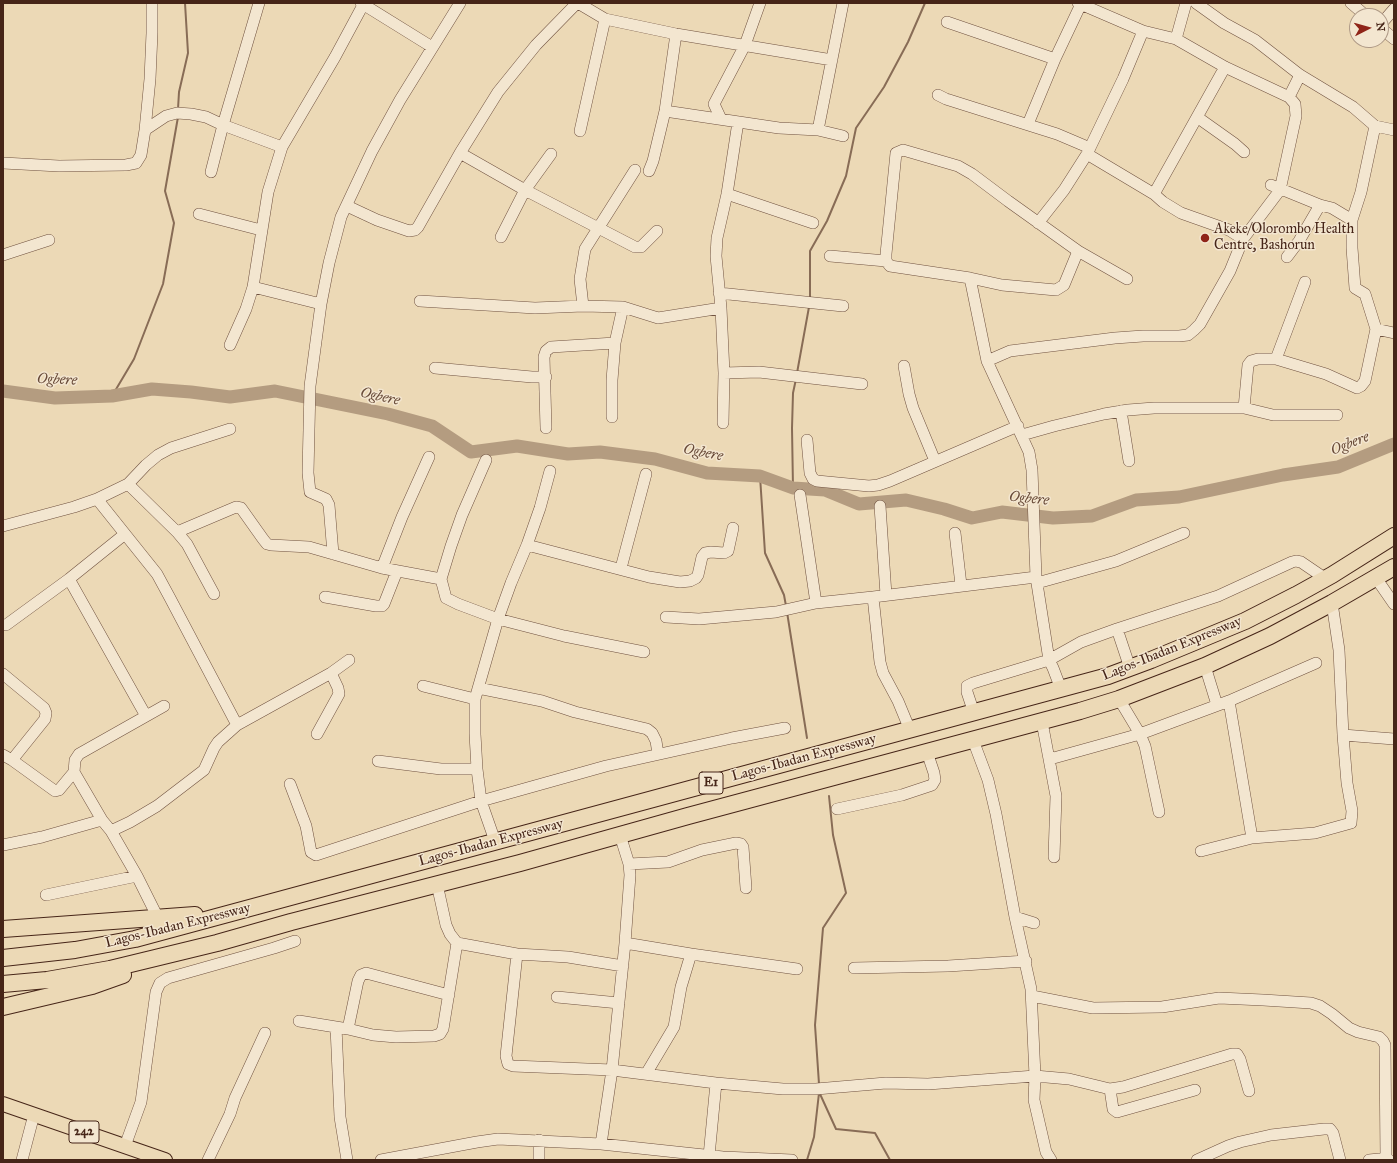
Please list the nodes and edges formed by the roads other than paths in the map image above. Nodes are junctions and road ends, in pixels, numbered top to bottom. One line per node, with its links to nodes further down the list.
1 (152, 3): 31 (street)
2 (258, 3): 29 (street)
3 (460, 3): 17 (street)
4 (577, 3): 11 (street); 39 (street)
5 (760, 3): 16 (street)
6 (843, 3): 18 (street)
7 (1186, 3): 15 (street)
8 (1196, 3): 21 (street)
9 (362, 4): 17 (street); 36 (street)
10 (1079, 4): 13 (street); 19 (street)
11 (605, 20): 14 (street); 34 (street)
12 (947, 22): 19 (street)
13 (1143, 31): 15 (street); 37 (street)
14 (676, 34): 16 (street); 24 (street)
15 (1176, 39): 20 (street)
16 (745, 45): 18 (street); 26 (street)
17 (432, 47): 50 (street)
18 (832, 60): 32 (street)
19 (1055, 60): 28 (street)
20 (1225, 67): 23 (street); 25 (street)
21 (1300, 75): 23 (street); 30 (street)
22 (938, 95): 28 (street)
23 (1289, 96): 45 (street)
24 (665, 111): 26 (street); 43 (street)
25 (1197, 117): 38 (street); 48 (street)
26 (721, 118): 27 (street)
27 (738, 122): 32 (street); 47 (street)
28 (1028, 124): 37 (street)
29 (223, 125): 31 (street); 36 (street); 44 (street)
30 (1375, 126): 33 (street); 52 (street)
31 (146, 130): 41 (street)
32 (818, 130): 35 (street)
33 (1394, 130)
34 (580, 131)
35 (843, 136)
36 (282, 147): 56 (street)
37 (1088, 151): 48 (street); 53 (street)
38 (1244, 152)
39 (460, 153): 46 (street); 50 (street)
40 (551, 154): 46 (street)
41 (3, 163)
42 (635, 170): 55 (street)
43 (649, 170)
44 (211, 172)
45 (1276, 187): 49 (street); 59 (street)
46 (526, 190): 55 (street); 58 (street)
47 (727, 194): 54 (street); 70 (street)
48 (1154, 194): 59 (street)
49 (1320, 205): 52 (street); 64 (street)
50 (347, 206): 72 (street)
51 (199, 214): 56 (street)
52 (1352, 220): 77 (street)
53 (1038, 223): 61 (street); 65 (street)
54 (813, 224)
55 (599, 227): 57 (street); 73 (street)
56 (261, 230): 69 (street)
57 (657, 231)
58 (501, 237)
59 (1243, 239): 82 (street)
60 (49, 240): 62 (street)
61 (1078, 251): 66 (street); 67 (street)
62 (3, 255)
63 (830, 256): 65 (street)
64 (1287, 257)
65 (886, 261): 66 (street)
66 (970, 278): 82 (street)
67 (1127, 279)
68 (1305, 282): 81 (street)
69 (253, 287): 72 (street); 80 (street)
70 (719, 293): 74 (street); 76 (street)
71 (420, 301): 73 (street)
72 (321, 304): 115 (street)
73 (584, 306): 75 (street)
74 (843, 306)
75 (622, 307): 76 (street); 79 (street)
76 (720, 308): 85 (street)
77 (1376, 329): 78 (street); 81 (street)
78 (1394, 333)
79 (615, 343): 86 (street); 91 (street)
80 (230, 345)
81 (1276, 359): 88 (street)
82 (987, 361): 95 (street)
83 (904, 366): 100 (street)
84 (436, 368): 86 (street)
85 (724, 373): 87 (street); 92 (street)
86 (546, 377): 93 (street)
87 (862, 384)
88 (1244, 408): 89 (street); 90 (street)
89 (1121, 411): 95 (street); 99 (street)
90 (1337, 414)
91 (612, 417)
92 (723, 423)
93 (546, 428)
94 (230, 429): 103 (street)
95 (1020, 431): 100 (street); 124 (street)
96 (807, 440): 100 (street)
97 (429, 457): 117 (street)
98 (486, 460): 122 (street)
99 (1129, 461)
100 (935, 462)
101 (550, 472): 114 (street)
102 (646, 474): 118 (street)
103 (128, 484): 105 (street); 109 (street)
104 (800, 495): 130 (street)
105 (97, 499): 107 (street); 112 (street)
106 (880, 506): 127 (street)
107 (3, 526)
108 (733, 528): 118 (street)
109 (177, 532): 115 (street); 126 (street)
110 (955, 533): 125 (street)
111 (1184, 533): 124 (street)
112 (125, 534): 121 (street); 155 (street)
113 (1394, 536): 123 (highway, Lagos-Ibadan Expressway / E1)
114 (527, 545): 118 (street); 134 (street)
115 (333, 554): 117 (street)
116 (1394, 567): 120 (highway, Lagos-Ibadan Expressway / E1)
117 (382, 568): 119 (street)
118 (621, 568)
119 (397, 571): 122 (street); 128 (street)
120 (1376, 578): 131 (highway, Lagos-Ibadan Expressway / E1); 132 (street)
121 (69, 579): 135 (street); 153 (street)
122 (441, 579): 134 (street)
123 (1326, 579): 136 (street); 142 (highway, Lagos-Ibadan Expressway / E1)
124 (1037, 580): 125 (street); 139 (street)
125 (961, 585): 127 (street)
126 (214, 594)
127 (886, 595): 129 (street)
128 (324, 597)
129 (873, 597): 130 (street); 157 (street)
130 (816, 603): 133 (street)
131 (1332, 603): 141 (highway, Lagos-Ibadan Expressway / E1); 160 (street)
132 (1394, 604)
133 (666, 618)
134 (498, 619): 137 (street); 147 (street)
135 (6, 625)
136 (1117, 629): 139 (street); 142 (street)
137 (644, 652)
138 (349, 660): 143 (street)
139 (1049, 660): 146 (street); 152 (street)
140 (1316, 663): 149 (street)
141 (1205, 666): 148 (highway, Lagos-Ibadan Expressway / E1); 150 (street)
142 (1130, 668): 146 (highway, Lagos-Ibadan Expressway / E1)
143 (331, 673): 155 (street); 158 (street)
144 (3, 674): 165 (street)
145 (423, 686): 147 (street)
146 (1061, 689): 152 (highway, Lagos-Ibadan Expressway / E1)
147 (476, 693): 164 (street); 168 (street)
148 (1119, 699): 154 (highway, Lagos-Ibadan Expressway / E1); 159 (street)
149 (1229, 701): 150 (street); 177 (street)
150 (1216, 705): 159 (street)
151 (164, 706): 153 (street)
152 (974, 713): 157 (highway, Lagos-Ibadan Expressway / E1)
153 (146, 716): 169 (street)
154 (1042, 722): 162 (highway, Lagos-Ibadan Expressway / E1); 166 (street)
155 (237, 725): 175 (street)
156 (785, 728): 164 (street)
157 (910, 730): 178 (highway, Lagos-Ibadan Expressway / E1)
158 (317, 734)
159 (1140, 734): 166 (street); 173 (street)
160 (1343, 735): 161 (street); 177 (street)
161 (1394, 739)
162 (973, 740): 163 (highway, Lagos-Ibadan Expressway / E1); 188 (street)
163 (927, 752): 172 (street); 176 (highway, Lagos-Ibadan Expressway / E1)
164 (658, 754): 171 (street)
165 (8, 757): 169 (street)
166 (1050, 759): 181 (street)
167 (378, 761): 168 (street)
168 (477, 769): 171 (street)
169 (74, 772): 174 (street)
170 (290, 784): 171 (street)
171 (481, 801): 178 (street)
172 (837, 809)
173 (1159, 812)
174 (102, 820): 175 (street); 179 (street)
175 (110, 831): 183 (street)
176 (620, 834): 182 (street); 184 (highway, Lagos-Ibadan Expressway / E1)
177 (1252, 838): 180 (street)
178 (495, 841): 187 (highway, Lagos-Ibadan Expressway / E1)
179 (3, 845)
180 (1201, 851)
181 (1054, 857)
182 (629, 864): 185 (street); 195 (street)
183 (137, 876): 186 (street); 189 (street)
184 (438, 884): 193 (highway, Lagos-Ibadan Expressway / E1); 194 (street)
185 (746, 888)
186 (46, 895)
187 (218, 916): 189 (highway); 198 (highway, Lagos-Ibadan Expressway / E1)
188 (1015, 916): 190 (street); 199 (street)
189 (158, 918): 191 (highway)
190 (1034, 923)
191 (3, 929)
192 (295, 941): 225 (street)
193 (217, 943): 203 (highway, Lagos-Ibadan Expressway / E1); 208 (highway)
194 (457, 943): 196 (street); 204 (street)
195 (625, 943): 197 (street); 200 (street)
196 (517, 954): 200 (street); 213 (street)
197 (691, 954): 202 (street); 214 (street)
198 (3, 958)
199 (1026, 961): 201 (street); 205 (street)
200 (622, 966): 207 (street)
201 (854, 968)
202 (797, 969)
203 (3, 984)
204 (449, 995): 211 (street); 211 (street)
205 (1032, 996): 215 (street); 227 (street)
206 (557, 997): 207 (street)
207 (619, 1003): 213 (street)
208 (3, 1007)
209 (299, 1021): 210 (street)
210 (336, 1027): 211 (street); 232 (street)
211 (348, 1029)
212 (264, 1033): 231 (street)
213 (612, 1070): 214 (street); 224 (street)
214 (646, 1074): 216 (street)
215 (1035, 1076): 216 (street); 217 (street); 236 (street)
216 (716, 1083): 226 (street)
217 (1110, 1089): 218 (street); 219 (street)
218 (1195, 1090)
219 (1249, 1091)
220 (3, 1104): 225 (main road, 242)
221 (3, 1112): 222 (main road)
222 (32, 1122): 228 (street); 229 (main road)
223 (539, 1140): 224 (street); 233 (street); 234 (street)
224 (601, 1144): 226 (street)
225 (125, 1146): 230 (main road, 242)
226 (709, 1156): 235 (street)
227 (1388, 1159): 239 (street)
228 (22, 1160)
229 (134, 1160)
230 (165, 1160)
231 (208, 1160)
232 (347, 1160)
233 (381, 1160)
234 (539, 1160)
235 (792, 1160)
236 (1051, 1160)
237 (1197, 1160): 238 (street)
238 (1340, 1160)
239 (1368, 1160)

